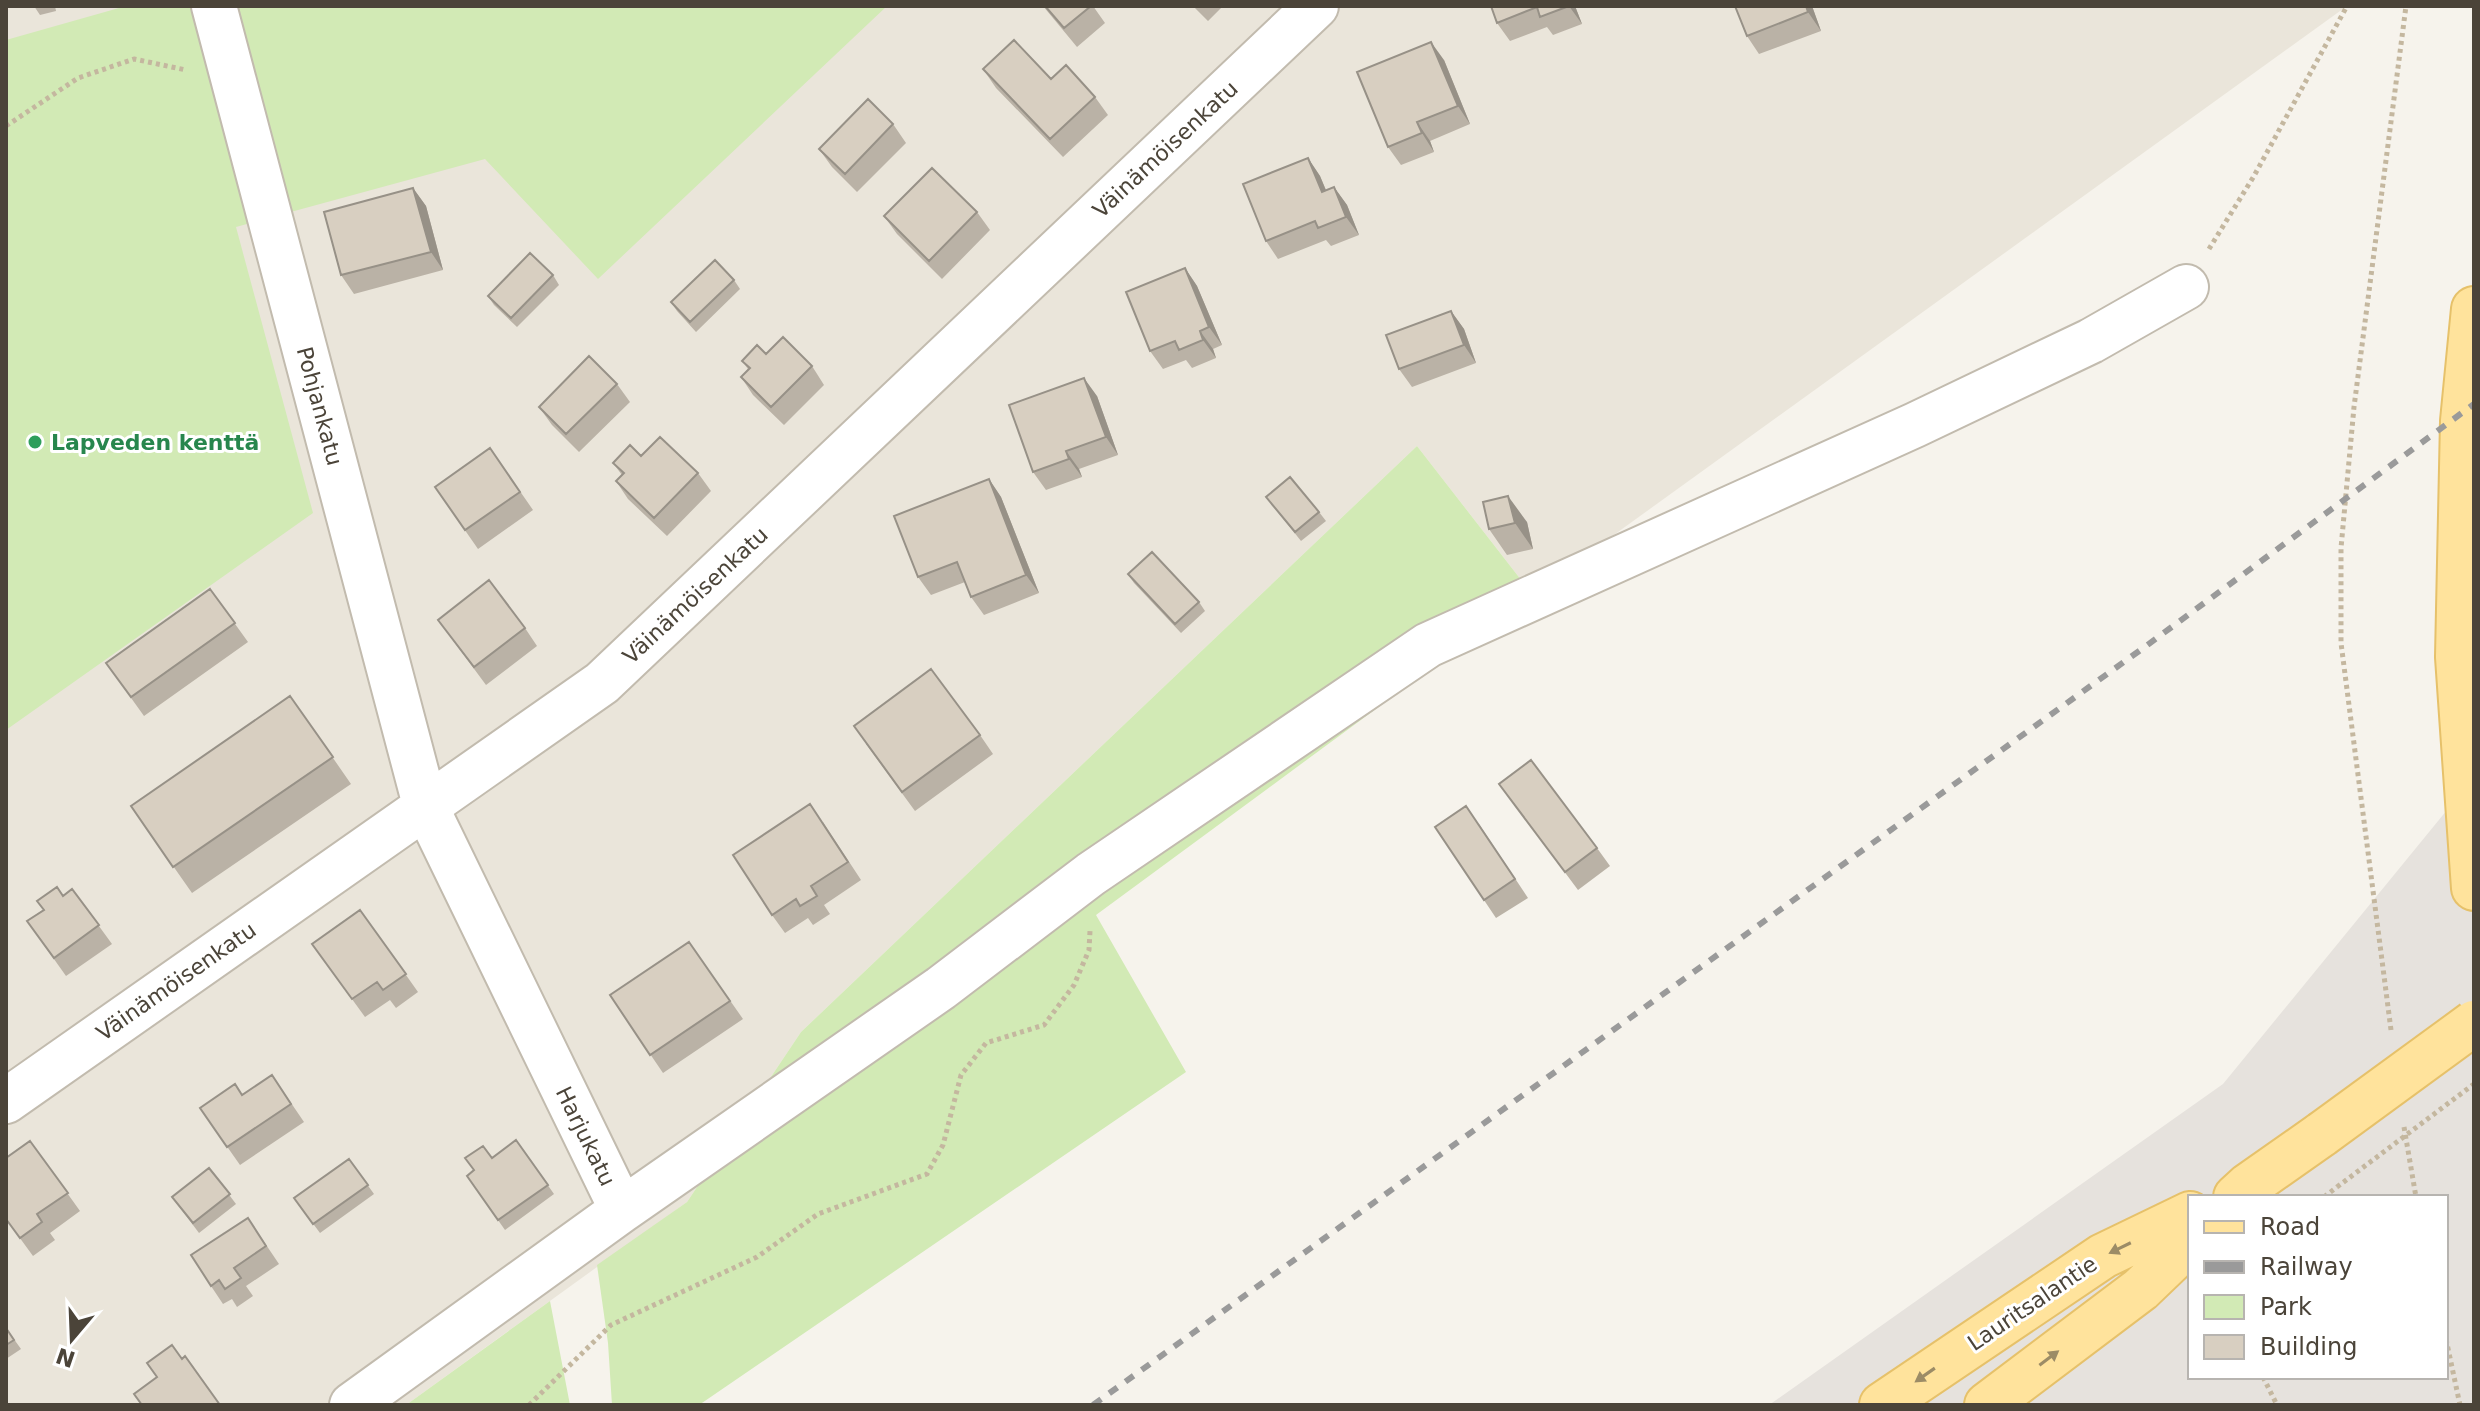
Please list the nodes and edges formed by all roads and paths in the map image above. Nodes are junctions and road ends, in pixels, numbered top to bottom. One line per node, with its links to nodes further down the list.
1 (214, 6): 9 (street, Pohjankatu)
2 (1316, 6): 9 (street, Väinämöisenkatu)
3 (2347, 6): 7 (path)
4 (2406, 6): 13 (path)
5 (199, 73): 6 (path)
6 (6, 126)
7 (2186, 287): 10 (street)
8 (2474, 309): 11 (main road)
9 (425, 805): 15 (street, Väinämöisenkatu); 20 (street, Harjukatu)
10 (1091, 874): 20 (street); 26 (path)
11 (2474, 888)
12 (2474, 1023): 17 (main road, bridge)
13 (2393, 1045)
14 (2474, 1084): 18 (path, bridge)
15 (6, 1101)
16 (2404, 1123): 19 (path)
17 (2236, 1193)
18 (2327, 1195)
19 (2416, 1195)
20 (622, 1210): 25 (street, Harjukatu)
21 (2188, 1215): 27 (main road, Lauritsalantie, one-way to 27)
22 (2188, 1244): 28 (main road, one-way to 22)
23 (2448, 1348): 30 (path)
24 (2264, 1379): 29 (path)
25 (352, 1405)
26 (529, 1405)
27 (1882, 1405)
28 (1987, 1405)
29 (2277, 1405)
30 (2460, 1405)

